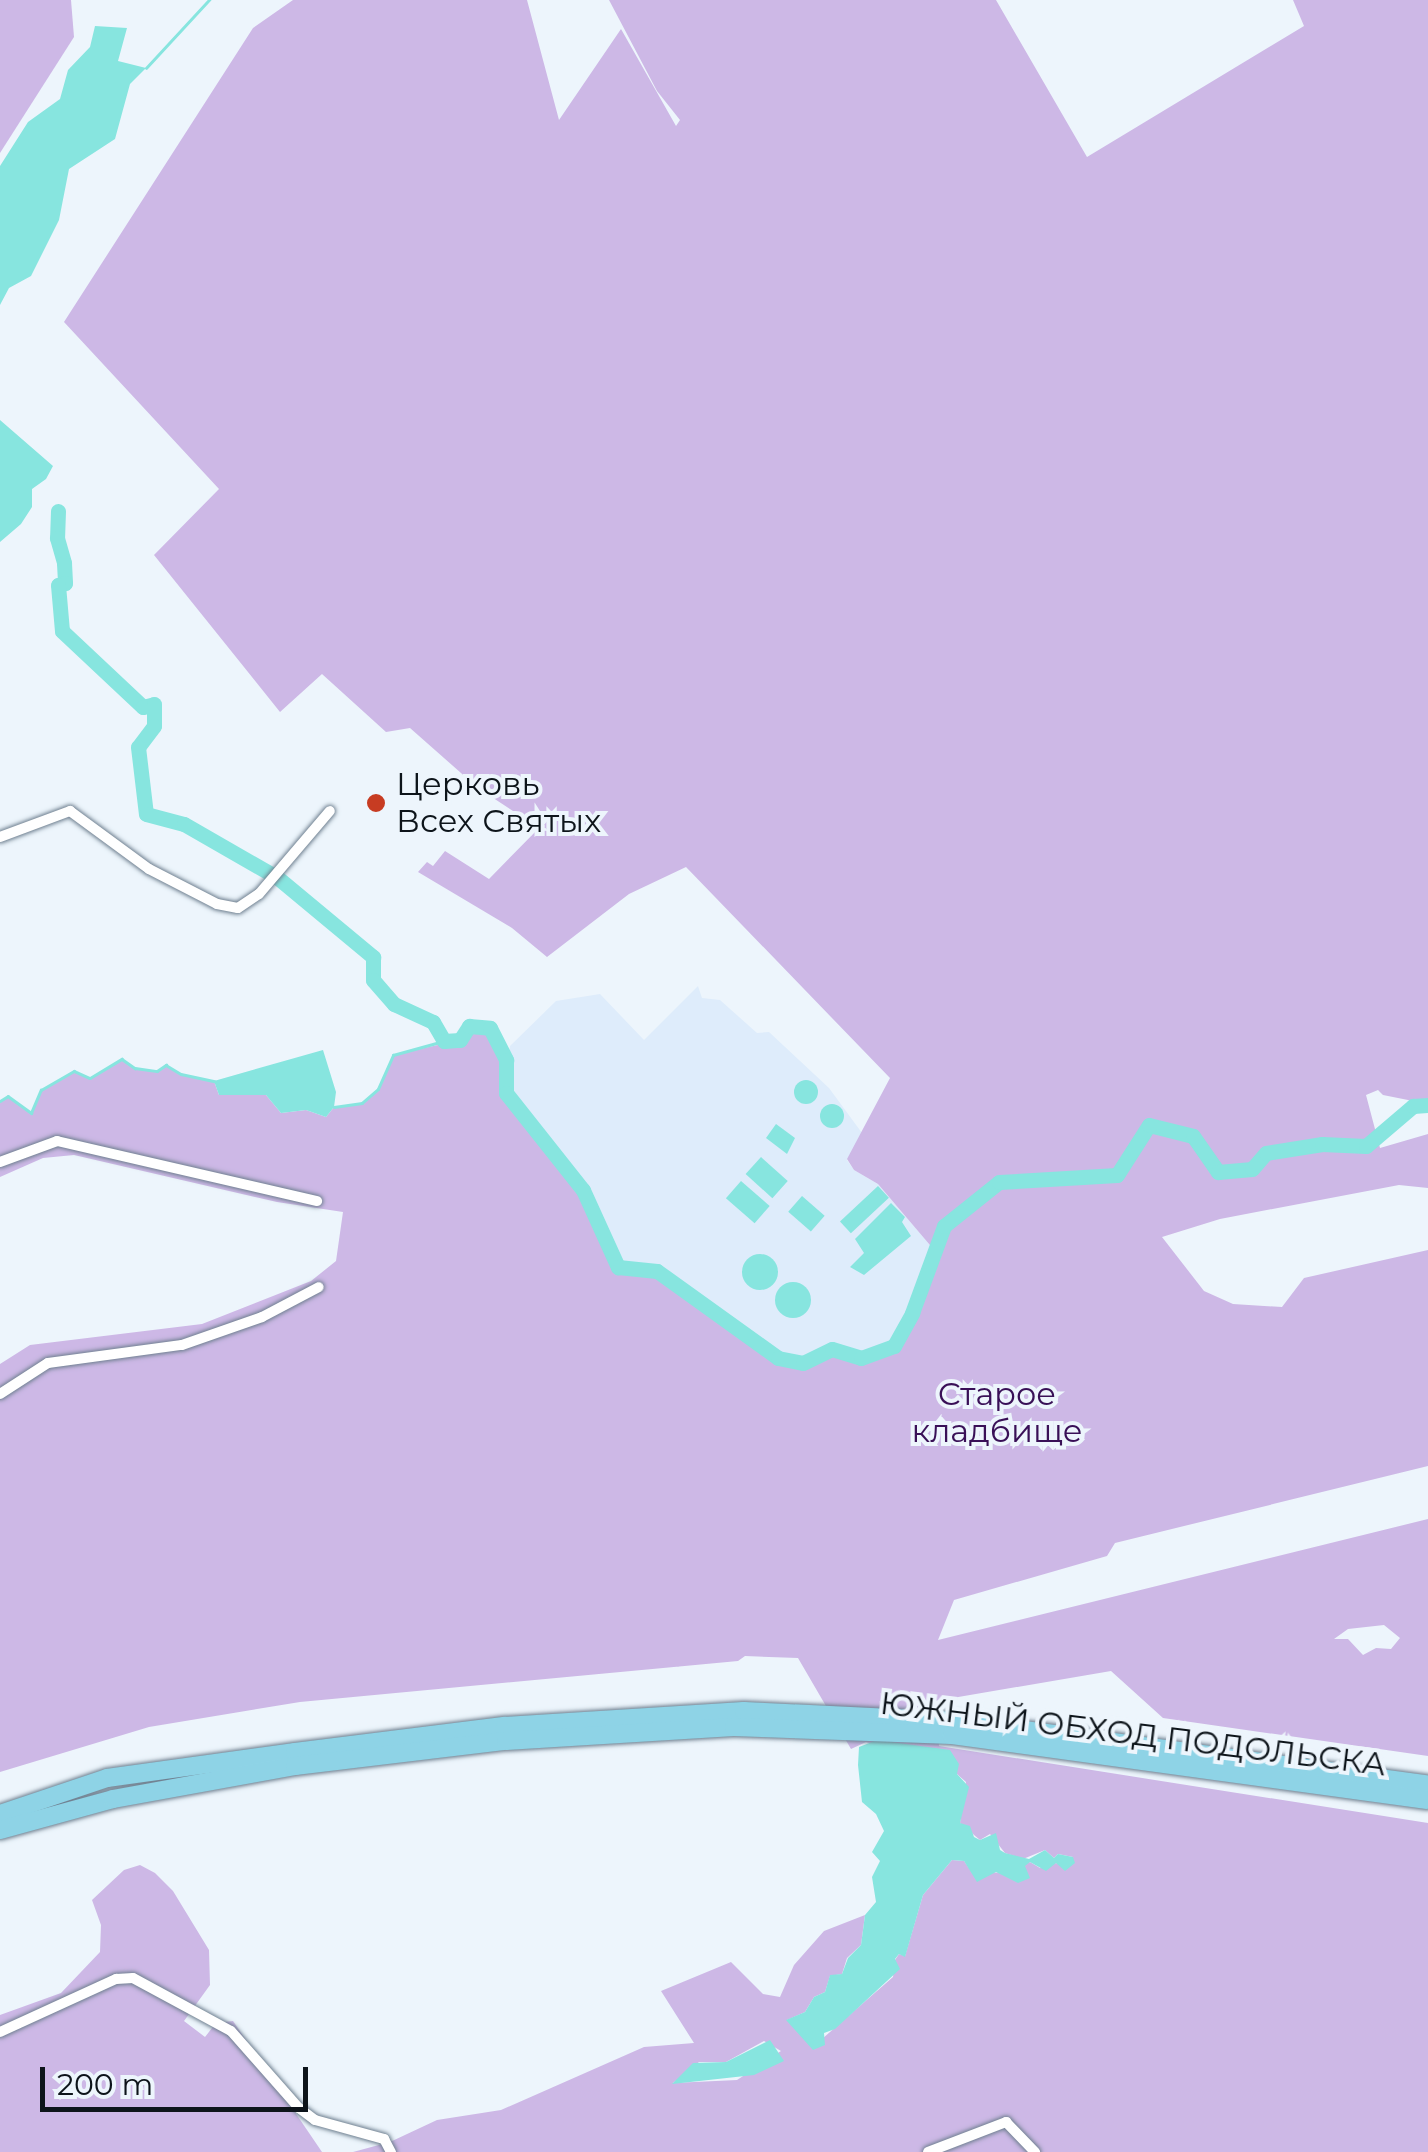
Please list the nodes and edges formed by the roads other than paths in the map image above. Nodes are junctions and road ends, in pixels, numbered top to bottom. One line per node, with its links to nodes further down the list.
1 (330, 811): 2 (street)
2 (0, 837)
3 (0, 1162): 4 (street)
4 (317, 1201)
5 (319, 1287): 6 (street)
6 (0, 1394)
7 (1428, 1784): 9 (main road, ЮЖНЫЙ ОБХОД ПОДОЛЬСКА)
8 (1428, 1800): 10 (main road, ЮЖНЫЙ ОБХОД ПОДОЛЬСКА)
9 (0, 1814)
10 (0, 1830)
11 (0, 2032): 12 (street)
12 (390, 2152)
13 (928, 2152): 14 (street)
14 (1035, 2152)

